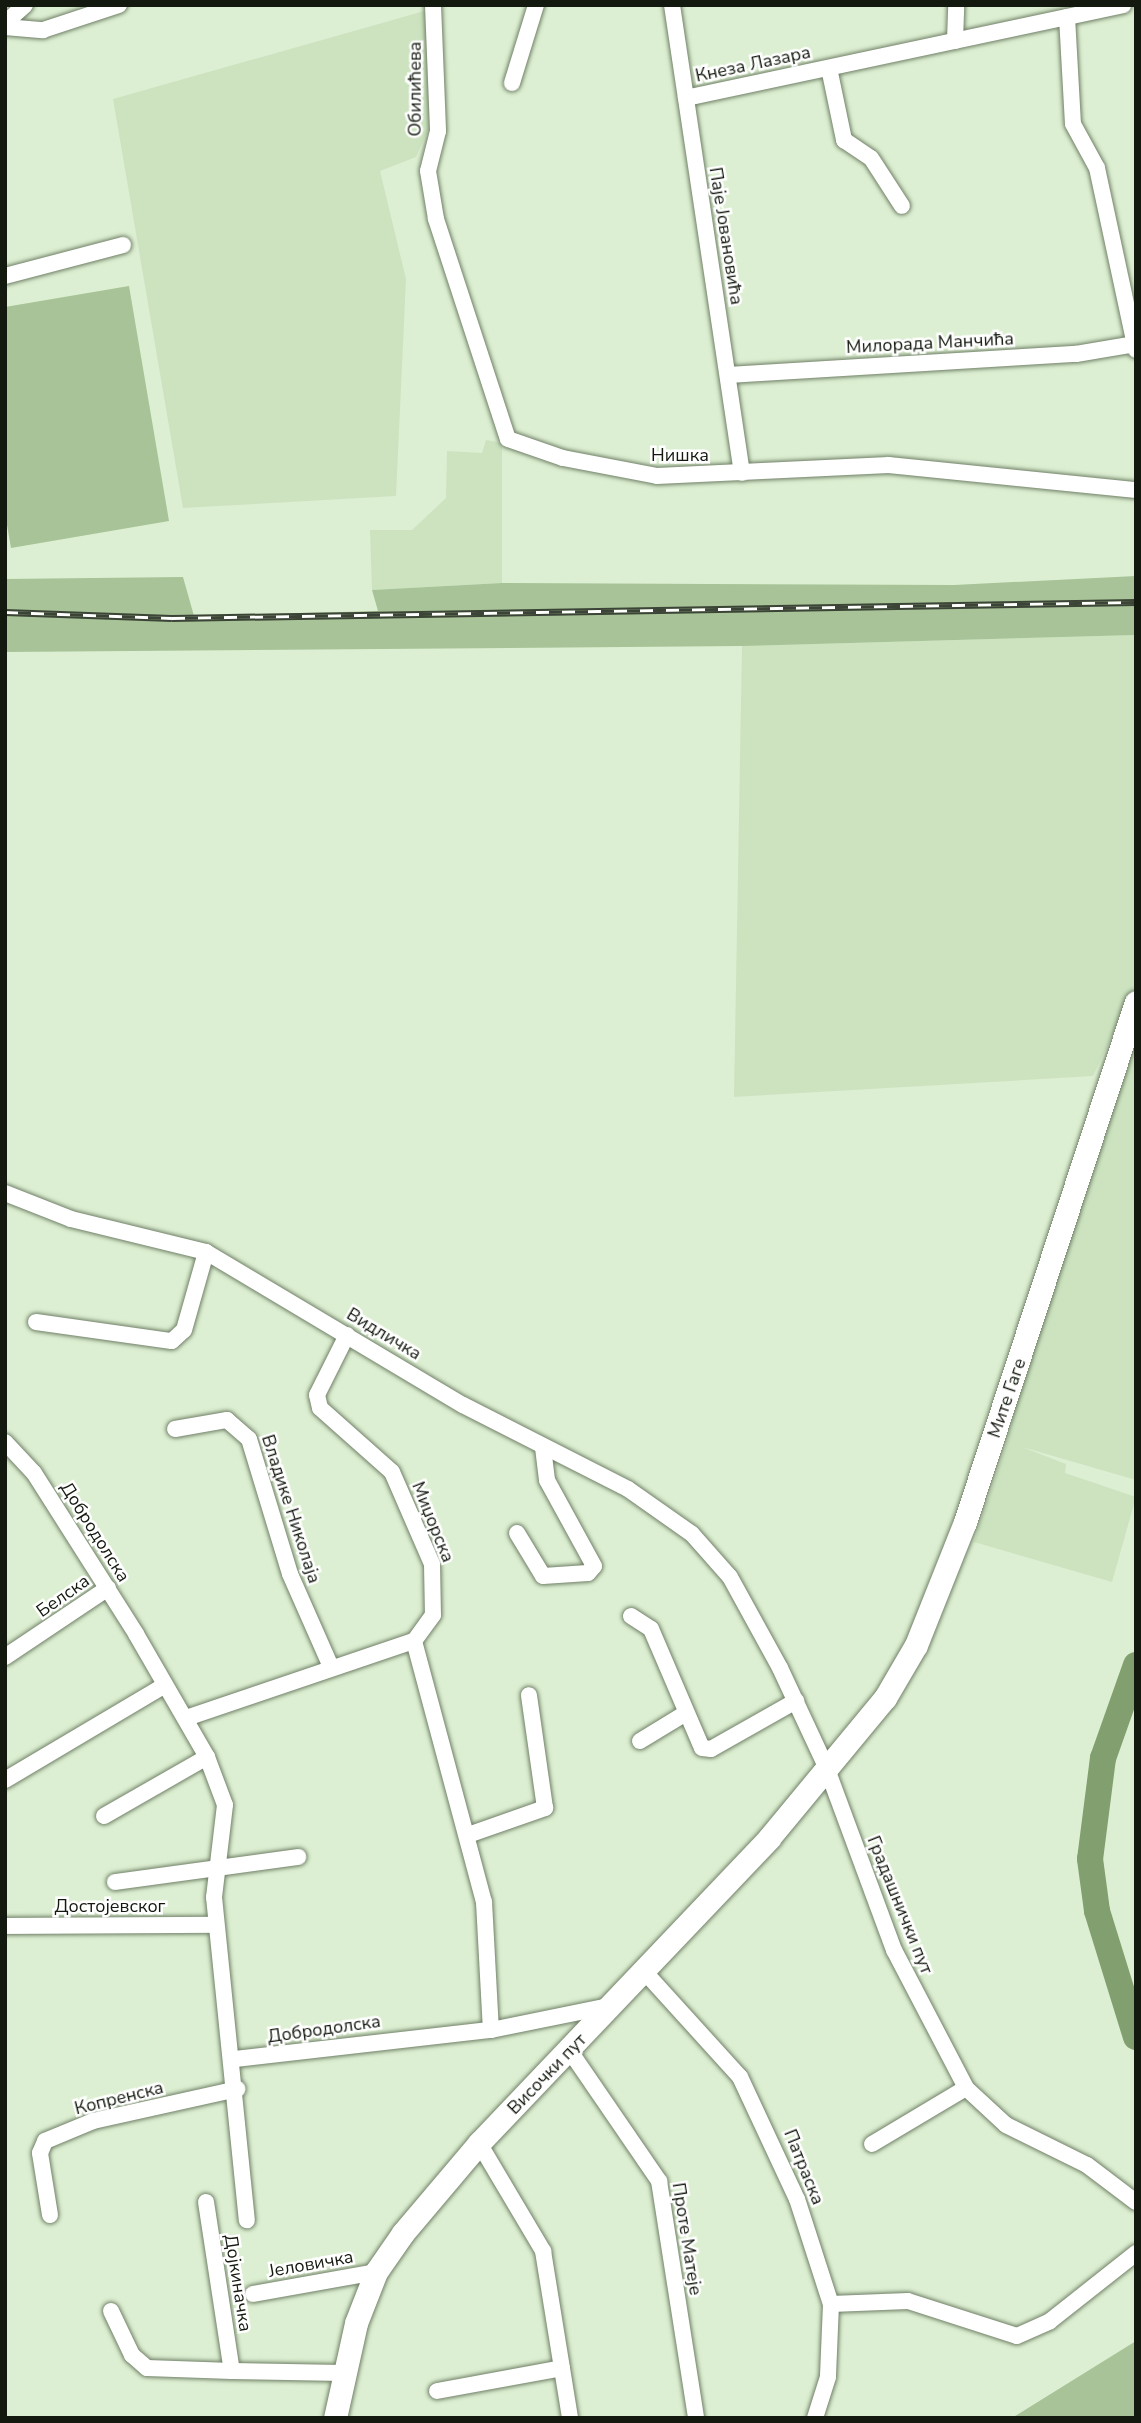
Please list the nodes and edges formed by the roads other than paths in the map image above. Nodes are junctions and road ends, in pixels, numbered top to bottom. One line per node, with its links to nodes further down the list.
1 (25, 5): 9 (street)
2 (119, 5): 9 (street)
3 (433, 5): 14 (street, Обилићева)
4 (536, 5): 12 (street)
5 (672, 5): 13 (street, Паје Јовановића)
6 (956, 5): 10 (street)
7 (1112, 6): 8 (street, Кнеза Лазара)
8 (1067, 17): 10 (street, Кнеза Лазара); 18 (street)
9 (5, 25)
10 (956, 41): 11 (street, Кнеза Лазара)
11 (829, 68): 13 (street, Кнеза Лазара); 15 (street, Кнеза Лазара)
12 (512, 83)
13 (686, 98): 20 (street, Паје Јовановића)
14 (428, 171): 21 (street, Нишка)
15 (902, 206)
16 (123, 245): 17 (street)
17 (5, 276)
18 (1132, 317): 19 (street)
19 (1135, 347): 20 (street, Милорада Манчића)
20 (727, 375): 21 (street, Паје Јовановића)
21 (742, 473): 22 (street, Нишка)
22 (1136, 490)
23 (1136, 1002): 44 (main road, Мите Гаге)
24 (5, 1193): 25 (street, Видличка)
25 (206, 1252): 26 (street); 27 (street, Видличка)
26 (36, 1322)
27 (347, 1335): 30 (street, Видличка); 34 (street, Миџорска)
28 (175, 1429): 36 (street, Владике Николаја)
29 (5, 1442): 32 (street, Добродолска)
30 (544, 1447): 31 (street); 39 (street, Видличка)
31 (517, 1533)
32 (108, 1588): 35 (street, Белска); 37 (street, Добродолска)
33 (631, 1616): 40 (street)
34 (414, 1641): 36 (street); 47 (street)
35 (5, 1657)
36 (331, 1667): 41 (street)
37 (165, 1685): 41 (street, Добродолска); 45 (street)
38 (529, 1695): 47 (street)
39 (796, 1701): 40 (street); 44 (street, Видличка)
40 (686, 1713): 42 (street)
41 (186, 1718): 43 (street, Добродолска)
42 (640, 1741)
43 (207, 1757): 46 (street); 49 (street, Добродолска)
44 (827, 1769): 53 (main road, Височки пут); 58 (street, Градашнички пут)
45 (5, 1780)
46 (104, 1816)
47 (468, 1835): 55 (street)
48 (298, 1857): 49 (street)
49 (219, 1866): 50 (street); 51 (street, Добродолска)
50 (115, 1882)
51 (216, 1924): 52 (street, Достојевског); 57 (street, Добродолска)
52 (5, 1926)
53 (643, 1970): 54 (main road, Височки пут); 69 (street, Патраска)
54 (610, 2006): 55 (street, Добродолска); 56 (main road, Височки пут)
55 (491, 2030): 57 (street, Добродолска)
56 (570, 2051): 60 (main road, Височки пут); 77 (street, Проте Матеје)
57 (235, 2059): 59 (street)
58 (966, 2088): 61 (street); 63 (street, Градашнички пут)
59 (237, 2089): 64 (street, Копренска); 65 (street)
60 (479, 2143): 67 (main road, Височки пут); 71 (street)
61 (872, 2144)
62 (206, 2202): 72 (street, Дојкиначка)
63 (1136, 2202)
64 (50, 2215)
65 (247, 2220)
66 (1136, 2253): 69 (street)
67 (376, 2272): 68 (street, Јеловичка); 73 (main road, Височки пут)
68 (253, 2294)
69 (831, 2304): 78 (street, Патраска)
70 (111, 2311): 72 (street)
71 (562, 2368): 74 (street); 76 (street)
72 (232, 2371): 73 (street)
73 (343, 2373): 75 (main road, Височки пут)
74 (437, 2391)
75 (335, 2418)
76 (570, 2418)
77 (696, 2418)
78 (815, 2418)

